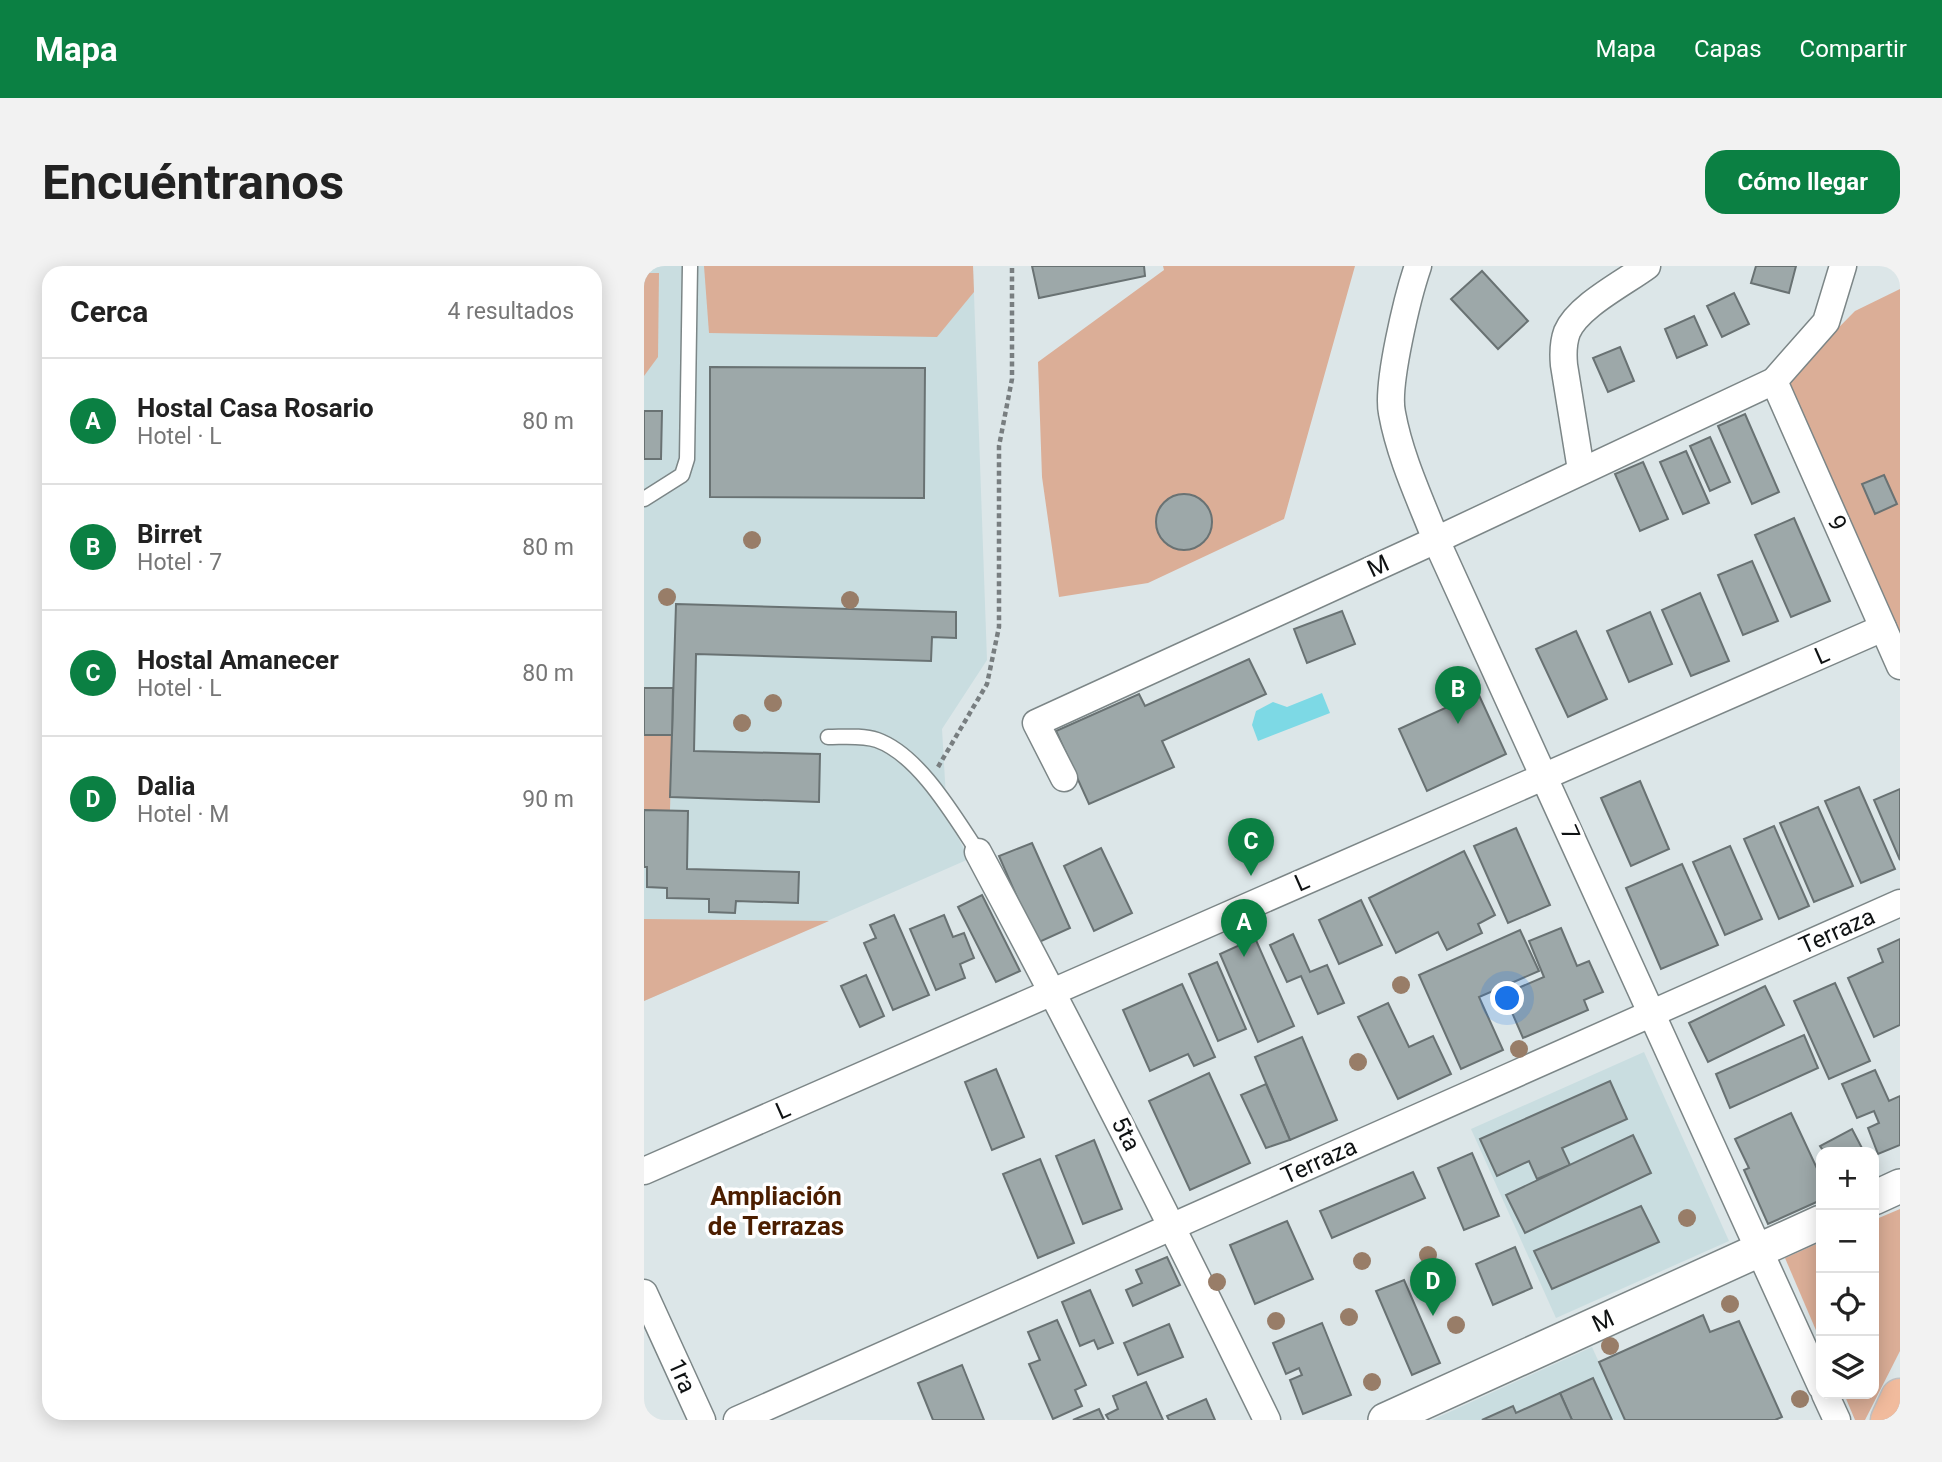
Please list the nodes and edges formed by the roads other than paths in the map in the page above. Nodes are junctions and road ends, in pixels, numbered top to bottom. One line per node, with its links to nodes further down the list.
1 (690, 266): 7 (lane)
2 (1418, 266): 8 (street, 7)
3 (1647, 266): 6 (street)
4 (1843, 266): 5 (street)
5 (1774, 380): 6 (street, M); 9 (street, 9)
6 (1581, 470): 8 (street, M)
7 (644, 499)
8 (1436, 540): 12 (street, 7); 13 (street, M)
9 (1883, 628): 10 (street, 9); 12 (street, L)
10 (1900, 666)
11 (828, 737): 14 (lane)
12 (1544, 776): 16 (street, L); 17 (street, 7)
13 (1063, 778)
14 (978, 852): 16 (street, 5ta)
15 (1900, 903): 17 (street, Terraza)
16 (1053, 992): 18 (street, L); 22 (street, 5ta)
17 (1652, 1013): 22 (street, Terraza); 23 (street, 7)
18 (644, 1171)
19 (1900, 1186): 20 (street)
20 (1879, 1196)
21 (1816, 1224): 23 (street, M)
22 (1173, 1226): 30 (street, Terraza); 31 (street, 5ta)
23 (1760, 1250): 25 (street, 7); 28 (street, M)
24 (644, 1293): 29 (street, 1ra)
25 (1816, 1374)
26 (1900, 1398): 33 (main road)
27 (1827, 1399): 32 (street)
28 (1402, 1417)
29 (702, 1420)
30 (737, 1420)
31 (1266, 1420)
32 (1837, 1420)
33 (1889, 1420)

